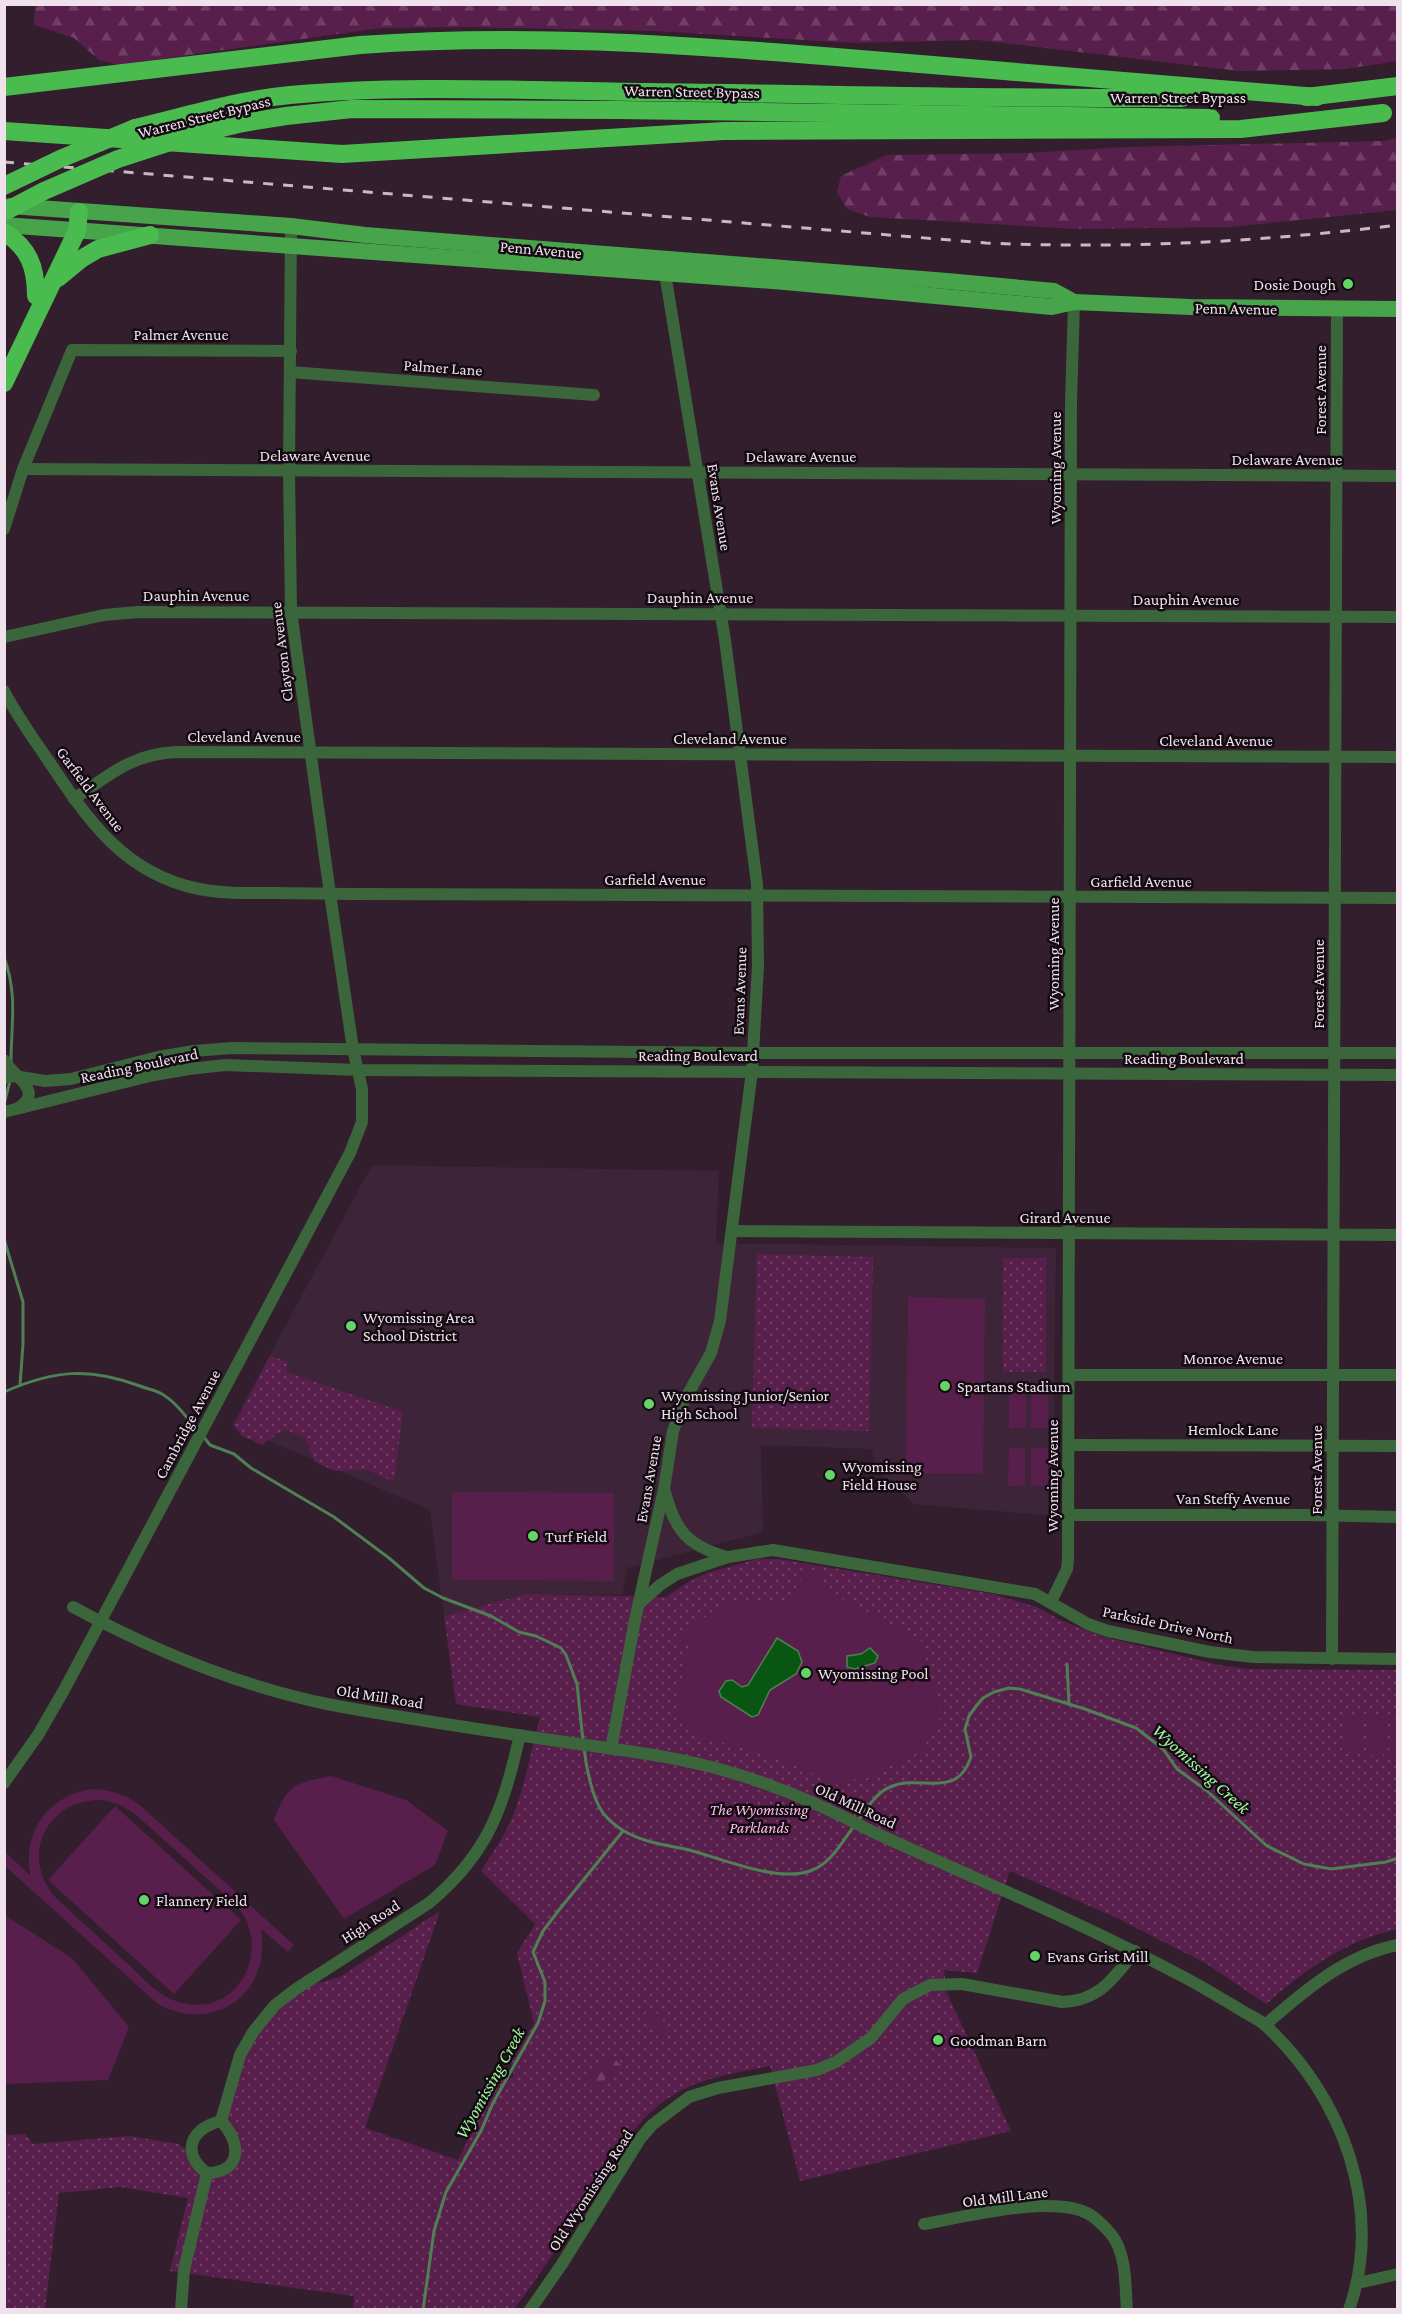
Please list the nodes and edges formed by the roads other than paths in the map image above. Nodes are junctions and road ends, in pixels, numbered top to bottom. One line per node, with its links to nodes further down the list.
1 (1398, 86): 3 (highway, Warren Street Bypass)
2 (4, 87): 3 (highway)
3 (1317, 97): 6 (highway, Warren Street Bypass, bridge)
4 (1390, 112): 5 (highway); 8 (highway, Warren Street Bypass, bridge)
5 (4, 131)
6 (4, 186)
7 (4, 206): 9 (main road, Penn Avenue)
8 (4, 212)
9 (79, 212): 11 (main road, Penn Avenue); 12 (highway)
10 (4, 225): 12 (main road, Penn Avenue)
11 (291, 226): 15 (street, Clayton Avenue); 16 (main road, Penn Avenue)
12 (72, 231): 14 (main road, Penn Avenue); 17 (highway); 18 (highway)
13 (4, 232): 18 (highway)
14 (150, 235): 15 (main road, Penn Avenue); 17 (highway)
15 (290, 244): 16 (main road, Penn Avenue); 22 (street, Clayton Avenue)
16 (664, 266): 19 (main road, Penn Avenue); 29 (street, Evans Avenue)
17 (52, 283): 25 (highway)
18 (36, 296): 23 (highway)
19 (1074, 302): 20 (main road, Penn Avenue); 30 (street, Wyoming Avenue)
20 (1337, 309): 21 (main road, Penn Avenue); 31 (street, Forest Avenue)
21 (1398, 309)
22 (291, 351): 24 (street, Clayton Avenue); 27 (street, Palmer Avenue)
23 (4, 361)
24 (290, 372): 26 (street, Palmer Lane); 28 (street, Clayton Avenue)
25 (4, 383)
26 (594, 395)
27 (23, 469): 28 (street, Delaware Avenue); 33 (street)
28 (289, 471): 29 (street, Delaware Avenue); 34 (street, Clayton Avenue)
29 (698, 472): 30 (street, Delaware Avenue); 35 (street, Evans Avenue)
30 (1071, 474): 31 (street, Delaware Avenue); 36 (street, Wyoming Avenue)
31 (1336, 476): 32 (street, Delaware Avenue); 37 (street, Forest Avenue)
32 (1398, 476)
33 (4, 529)
34 (291, 611): 35 (street, Dauphin Avenue); 39 (street, Dauphin Avenue); 41 (street, Clayton Avenue)
35 (720, 614): 36 (street, Dauphin Avenue); 42 (street, Evans Avenue)
36 (1071, 615): 37 (street, Dauphin Avenue); 43 (street, Wyoming Avenue)
37 (1336, 616): 38 (street, Dauphin Avenue); 44 (street, Forest Avenue)
38 (1398, 617)
39 (4, 637)
40 (4, 692): 46 (street, Garfield Avenue)
41 (310, 752): 42 (street, Cleveland Avenue); 46 (street, Cleveland Avenue); 47 (street, Clayton Avenue)
42 (740, 755): 43 (street, Cleveland Avenue); 48 (street, Evans Avenue)
43 (1070, 756): 44 (street, Cleveland Avenue); 49 (street, Wyoming Avenue)
44 (1335, 757): 45 (street, Cleveland Avenue); 50 (street, Forest Avenue)
45 (1398, 757)
46 (74, 799): 47 (street, Garfield Avenue)
47 (330, 894): 48 (street, Garfield Avenue); 52 (street, Clayton Avenue)
48 (757, 896): 49 (street, Garfield Avenue); 53 (street, Evans Avenue)
49 (1070, 897): 50 (street, Garfield Avenue); 54 (street, Wyoming Avenue)
50 (1334, 898): 51 (street, Garfield Avenue); 55 (street, Forest Avenue)
51 (1398, 898)
52 (353, 1048): 53 (street, Reading Boulevard); 58 (street, Clayton Avenue); 63 (street, Reading Boulevard)
53 (753, 1053): 54 (street, Reading Boulevard); 59 (street, Evans Avenue)
54 (1070, 1053): 55 (street, Reading Boulevard); 60 (street, Wyoming Avenue)
55 (1334, 1053): 56 (street, Reading Boulevard); 61 (street, Forest Avenue)
56 (1398, 1053)
57 (4, 1060): 63 (street)
58 (358, 1070): 59 (street, Reading Boulevard); 65 (street, Reading Boulevard); 84 (street, Cambridge Avenue)
59 (752, 1071): 60 (street, Reading Boulevard); 66 (street, Evans Avenue)
60 (1071, 1074): 61 (street, Reading Boulevard); 67 (street, Wyoming Avenue)
61 (1334, 1075): 62 (street, Reading Boulevard); 68 (street, Forest Avenue)
62 (1398, 1075)
63 (18, 1077): 64 (street, Reading Boulevard); 65 (street)
64 (4, 1078)
65 (8, 1109)
66 (732, 1231): 67 (street, Girard Avenue); 76 (street, Evans Avenue)
67 (1069, 1234): 68 (street, Girard Avenue); 70 (street, Wyoming Avenue)
68 (1334, 1235): 69 (street, Girard Avenue); 71 (street, Forest Avenue)
69 (1398, 1235)
70 (1069, 1375): 71 (street, Monroe Avenue); 73 (street, Wyoming Avenue)
71 (1333, 1375): 72 (street, Monroe Avenue); 74 (street, Forest Avenue)
72 (1398, 1375)
73 (1069, 1445): 74 (street, Hemlock Lane); 77 (street, Wyoming Avenue)
74 (1333, 1446): 75 (street, Hemlock Lane); 78 (street, Forest Avenue)
75 (1398, 1446)
76 (664, 1489): 80 (street, Parkside Drive North); 82 (street, Evans Avenue)
77 (1068, 1515): 78 (street, Van Steffy Avenue); 81 (street, Wyoming Avenue)
78 (1332, 1516): 79 (street, Van Steffy Avenue); 85 (street, Forest Avenue)
79 (1398, 1517)
80 (728, 1557): 81 (street, Parkside Drive North); 82 (street, Parkside Drive North)
81 (1051, 1602): 85 (street, Parkside Drive North)
82 (640, 1604): 88 (street, Evans Avenue)
83 (74, 1607): 84 (street, Old Mill Road)
84 (100, 1622): 87 (street, Old Mill Road); 89 (street, Cambridge Avenue)
85 (1332, 1659): 86 (street, Parkside Drive North)
86 (1398, 1659)
87 (520, 1735): 88 (street, Old Mill Road); 93 (street, High Road)
88 (611, 1749): 91 (street, Old Mill Road)
89 (4, 1783)
90 (1398, 1945): 92 (street)
91 (1135, 1951): 92 (street, Old Mill Road); 99 (street, Old Wyomissing Road)
92 (1265, 2025): 97 (street, Old Mill Road)
93 (221, 2121): 94 (street); 94 (street)
94 (207, 2174): 98 (street)
95 (924, 2224): 100 (street, Old Mill Lane)
96 (1398, 2274): 97 (street)
97 (1358, 2283): 101 (street, Old Mill Road)
98 (181, 2310)
99 (530, 2310)
100 (1127, 2310)
101 (1349, 2310)

